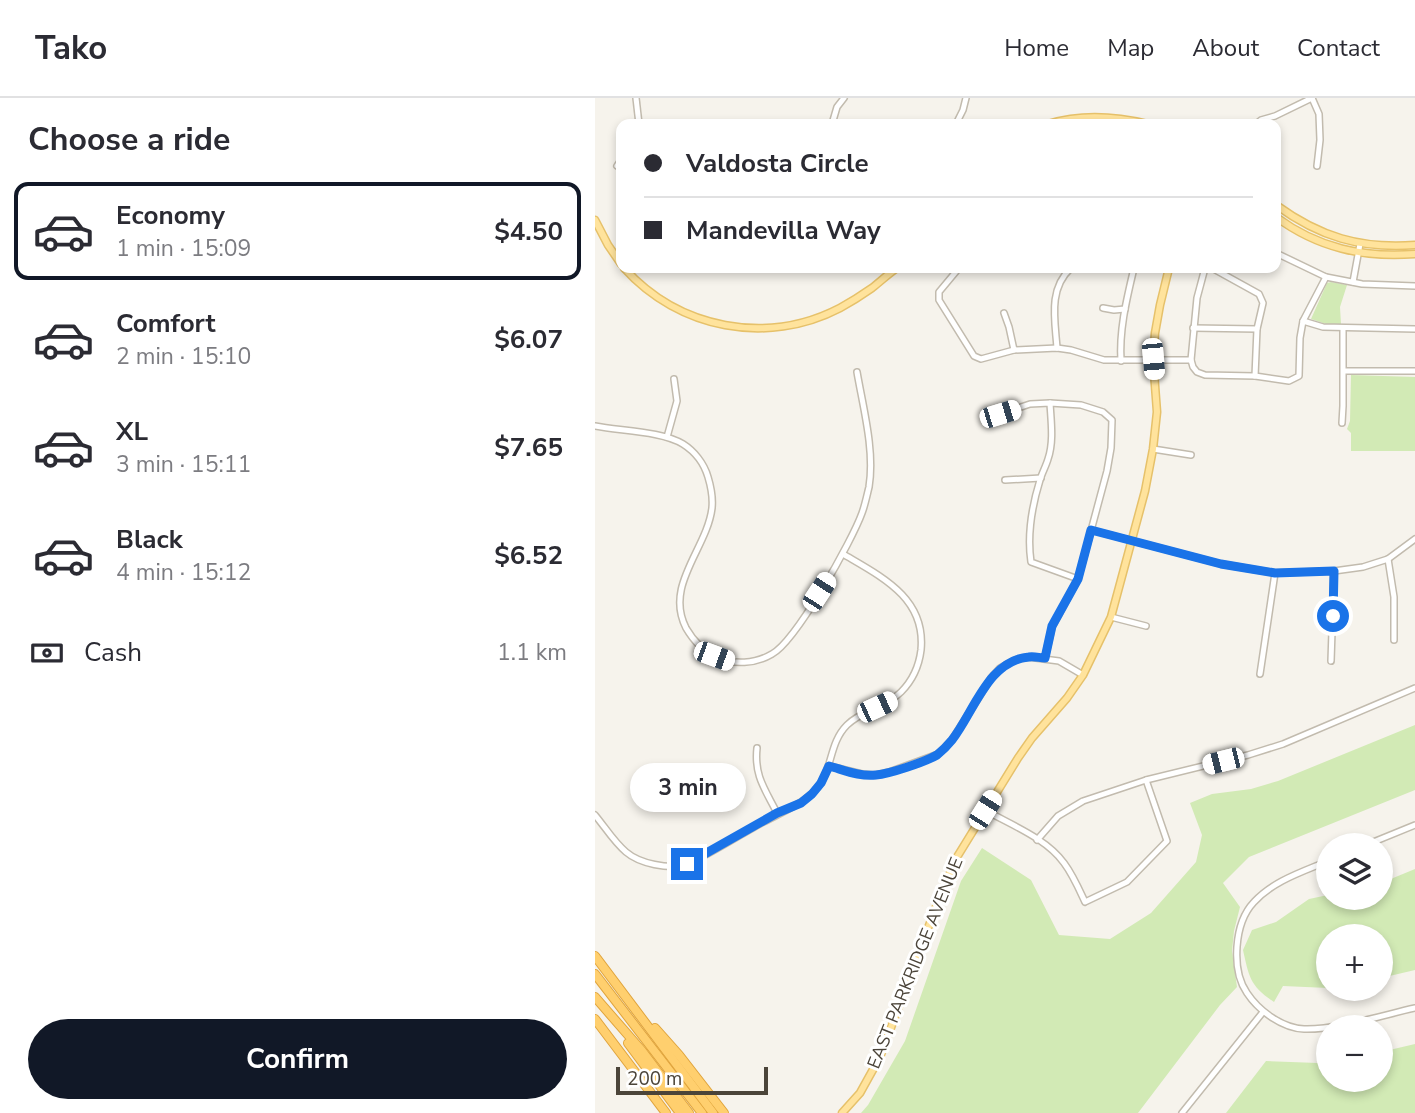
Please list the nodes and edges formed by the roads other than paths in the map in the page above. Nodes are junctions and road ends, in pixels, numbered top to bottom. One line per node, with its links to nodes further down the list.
1 (636, 98): 6 (street)
2 (845, 98): 7 (street)
3 (966, 98): 8 (street)
4 (1312, 98): 5 (street); 12 (street)
5 (1271, 117): 11 (street)
6 (638, 119)
7 (833, 119)
8 (958, 119)
9 (1071, 119): 10 (main road)
10 (1126, 119)
11 (1264, 119)
12 (1317, 166)
13 (1281, 209): 16 (main road)
14 (595, 220): 21 (main road)
15 (1281, 221): 18 (main road)
16 (1360, 244): 17 (main road); 18 (street)
17 (1415, 245)
18 (1358, 253): 19 (main road); 31 (street)
19 (1415, 254)
20 (1281, 255): 30 (street)
21 (616, 256)
22 (629, 273): 23 (main road)
23 (886, 273)
24 (955, 273): 42 (street)
25 (1067, 273): 41 (street)
26 (1133, 273): 34 (street)
27 (1168, 273): 43 (main road, EAST PARKRIDGE AVENUE)
28 (1204, 273): 37 (street)
29 (1221, 273): 39 (street)
30 (1326, 277): 31 (street); 36 (street)
31 (1353, 282): 32 (street)
32 (1415, 286)
33 (1103, 308): 34 (street)
34 (1125, 309): 45 (street)
35 (1004, 313): 42 (street)
36 (1303, 321): 38 (street); 49 (street)
37 (1193, 328): 39 (street); 44 (street)
38 (1343, 328): 40 (street); 46 (street)
39 (1257, 329): 49 (street)
40 (1415, 329)
41 (1057, 348): 42 (street); 45 (street)
42 (1014, 350)
43 (1153, 359): 44 (street); 45 (street); 56 (main road, EAST PARKRIDGE AVENUE)
44 (1191, 360): 49 (street)
45 (1121, 361)
46 (1344, 371): 47 (street); 53 (street)
47 (1415, 371)
48 (857, 372): 63 (street)
49 (1255, 376)
50 (674, 379): 55 (street)
51 (1051, 404): 52 (street); 58 (street); 60 (street)
52 (1000, 414)
53 (1342, 423)
54 (595, 426): 55 (street)
55 (667, 437): 63 (street)
56 (1153, 449): 57 (street); 62 (main road, EAST PARKRIDGE AVENUE)
57 (1191, 455)
58 (1041, 478): 59 (street); 67 (street)
59 (1005, 480)
60 (1091, 530): 62 (street); 67 (street)
61 (1415, 539): 64 (street)
62 (1132, 540): 66 (street); 68 (main road, EAST PARKRIDGE AVENUE)
63 (843, 554): 77 (street)
64 (1388, 559): 65 (street); 70 (street)
65 (1334, 571): 66 (street); 72 (street)
66 (1275, 573): 73 (street)
67 (1078, 579): 71 (street)
68 (1111, 617): 69 (street); 74 (main road, EAST PARKRIDGE AVENUE)
69 (1146, 626)
70 (1394, 640)
71 (1045, 658): 74 (street); 77 (street)
72 (1331, 662)
73 (1260, 674)
74 (1083, 675): 79 (main road, EAST PARKRIDGE AVENUE)
75 (1415, 688): 78 (street)
76 (757, 748): 80 (street)
77 (829, 766): 80 (street)
78 (1146, 780): 84 (street); 84 (street)
79 (985, 810): 84 (street); 100 (main road, EAST PARKRIDGE AVENUE)
80 (777, 813): 81 (street)
81 (595, 815)
82 (1415, 825): 83 (street)
83 (1393, 834)
84 (1037, 839)
85 (1316, 866): 91 (street)
86 (595, 956): 88 (highway)
87 (598, 978): 96 (highway); 97 (highway)
88 (619, 988): 98 (highway); 99 (highway)
89 (595, 998): 94 (highway); 95 (highway)
90 (1415, 1008): 91 (street)
91 (1263, 1012): 101 (street)
92 (595, 1019): 93 (highway)
93 (664, 1111)
94 (680, 1113)
95 (688, 1113)
96 (695, 1113)
97 (702, 1113)
98 (713, 1113)
99 (724, 1113)
100 (842, 1113)
101 (1182, 1113)

